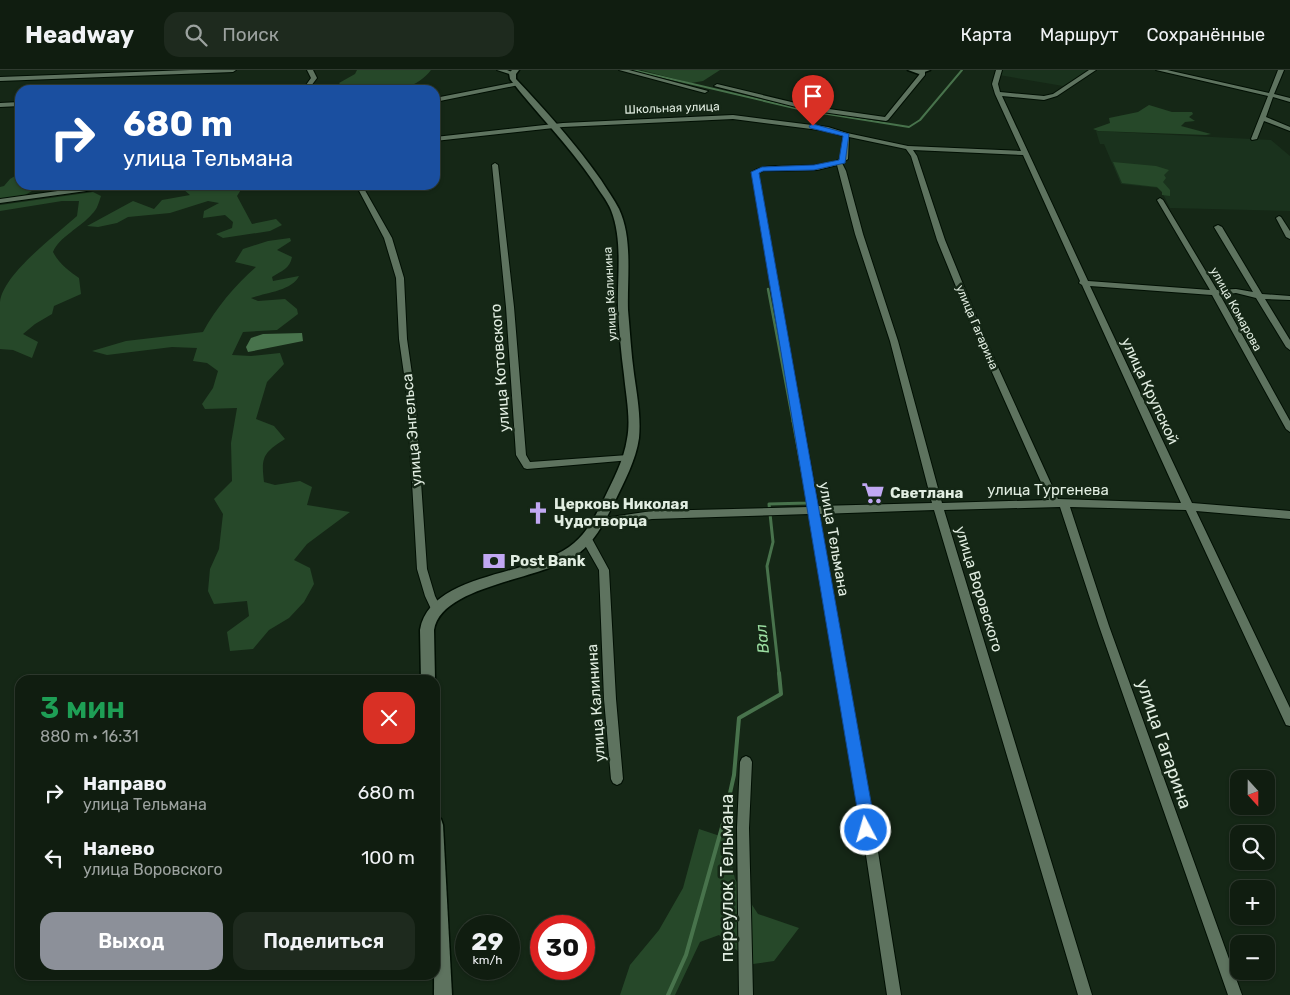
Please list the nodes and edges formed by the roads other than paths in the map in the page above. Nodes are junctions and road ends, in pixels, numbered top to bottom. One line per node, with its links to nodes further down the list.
1 (233, 70): 12 (street)
2 (310, 70): 14 (street)
3 (500, 70): 11 (street)
4 (622, 70): 16 (street)
5 (911, 70): 10 (street)
6 (999, 70): 17 (street, улица Крупской)
7 (1093, 70): 17 (street)
8 (1159, 70): 18 (street)
9 (1281, 70): 18 (street)
10 (925, 71): 15 (street)
11 (514, 72): 13 (street, улица Калинина)
12 (0, 80)
13 (517, 84): 19 (street); 24 (street, улица Калинина)
14 (309, 85)
15 (717, 86)
16 (705, 91)
17 (998, 94): 30 (street, улица Крупской)
18 (1272, 95): 20 (street); 23 (street)
19 (440, 99)
20 (1290, 100)
21 (15, 104): 22 (street)
22 (0, 105)
23 (1263, 118): 25 (street); 28 (street)
24 (556, 126): 26 (street, Школьная улица); 27 (street, Школьная улица); 46 (street, улица Калинина)
25 (1290, 129)
26 (846, 135): 29 (street, Школьная улица); 31 (street)
27 (440, 138)
28 (1254, 139)
29 (908, 148): 30 (street, Школьная улица); 47 (street, улица Гагарина)
30 (1024, 153): 40 (street, улица Крупской)
31 (839, 163): 48 (street, улица Воровского); 50 (street, улица Тельмана)
32 (495, 165): 46 (street, улица Котовского)
33 (82, 190): 36 (street)
34 (362, 190): 54 (street, улица Энгельса)
35 (1160, 200): 41 (street, улица Комарова)
36 (0, 201)
37 (1279, 218): 39 (street)
38 (1218, 228): 42 (street)
39 (1290, 237)
40 (1083, 283): 41 (street); 49 (street, улица Крупской)
41 (1215, 293): 42 (street); 45 (street, улица Комарова)
42 (1260, 296): 43 (street); 44 (street)
43 (1290, 298)
44 (1290, 346)
45 (1290, 429)
46 (628, 458): 52 (street, улица Калинина)
47 (1060, 503): 48 (street, улица Тургенева); 49 (street, улица Тургенева); 64 (street, улица Гагарина)
48 (939, 506): 50 (street, улица Тургенева); 63 (street, улица Воровского)
49 (1189, 507): 51 (street, улица Тургенева); 56 (street, улица Крупской)
50 (813, 510): 52 (street, улица Тургенева); 62 (street, улица Тельмана)
51 (1290, 516)
52 (597, 523): 53 (street, улица Калинина)
53 (587, 540): 54 (street, улица Калинина); 58 (street, улица Калинина)
54 (436, 608): 55 (street)
55 (428, 675)
56 (1290, 721)
57 (746, 762): 61 (street, переулок Тельмана)
58 (617, 779)
59 (440, 931): 60 (street)
60 (443, 995)
61 (746, 995)
62 (894, 995)
63 (1085, 995)
64 (1235, 995)

